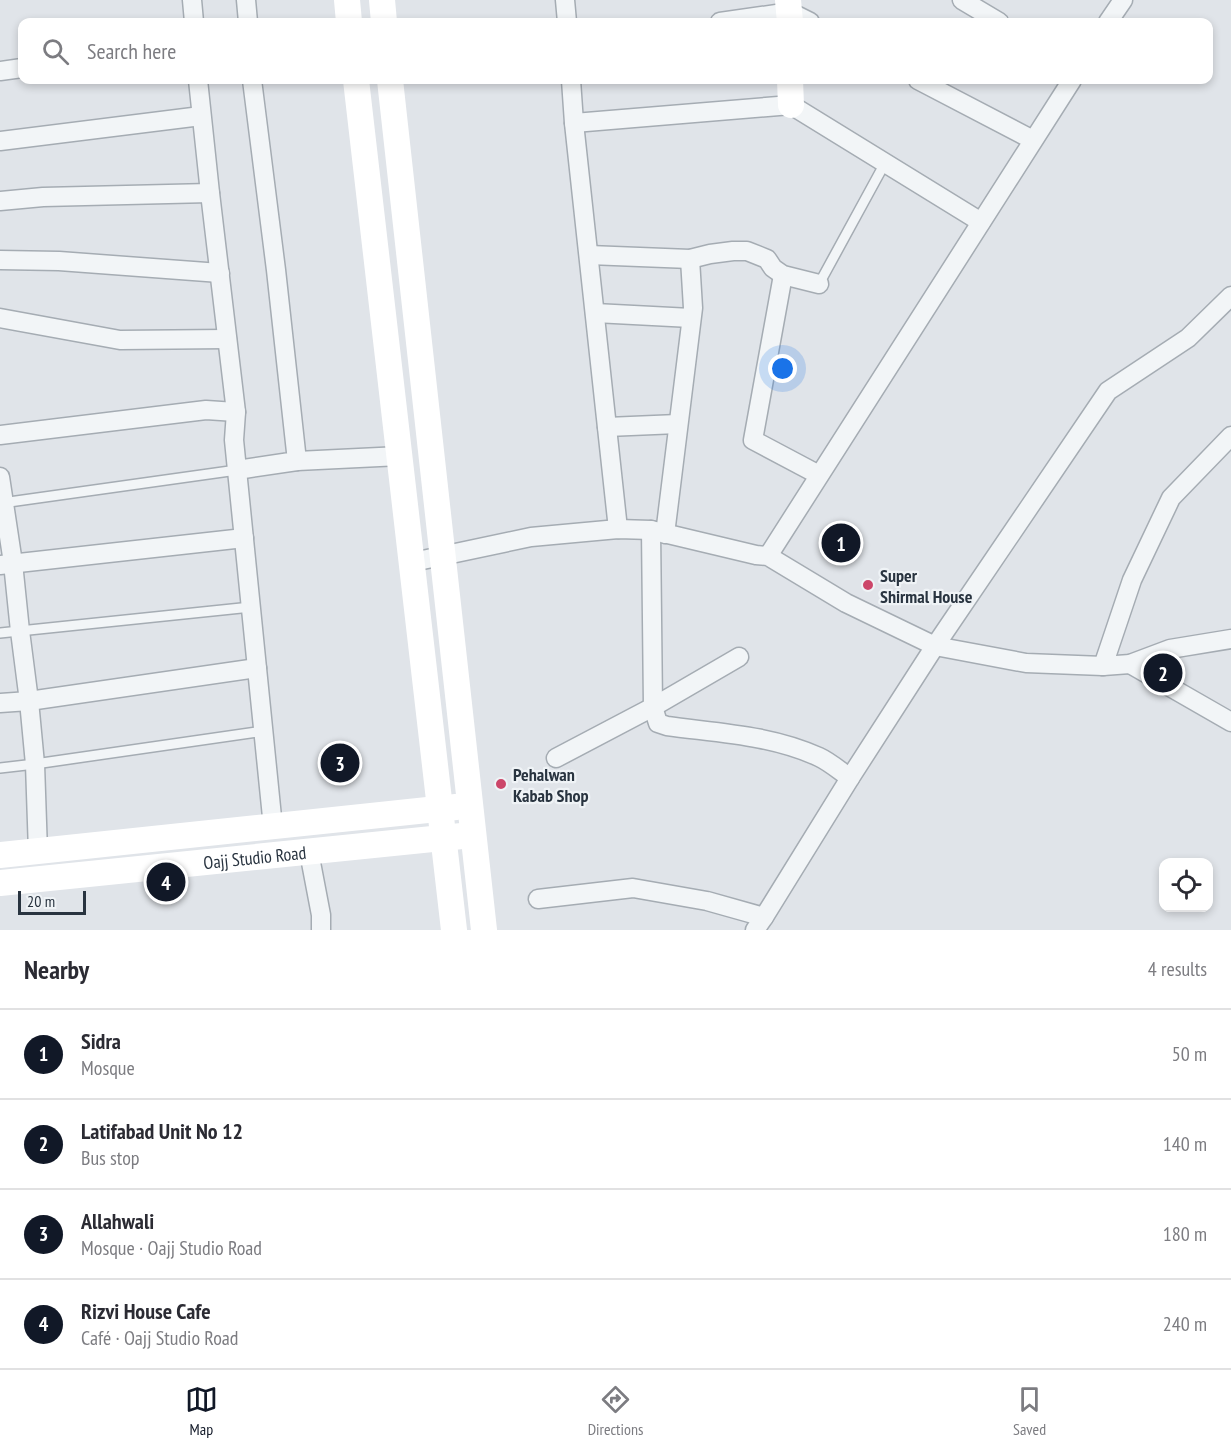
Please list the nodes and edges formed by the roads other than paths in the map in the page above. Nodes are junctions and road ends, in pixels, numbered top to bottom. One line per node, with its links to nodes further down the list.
1 (192, 0): 9 (street)
2 (246, 0): 10 (street)
3 (347, 0): 11 (main road)
4 (382, 0): 12 (main road)
5 (565, 0): 13 (street)
6 (962, 0): 15 (street)
7 (1123, 0): 16 (street)
8 (794, 14): 14 (street)
9 (194, 18)
10 (248, 18)
11 (349, 18)
12 (384, 18)
13 (567, 18)
14 (757, 18)
15 (992, 18)
16 (1111, 18)
17 (18, 69): 18 (street)
18 (0, 71)
19 (198, 84): 28 (street)
20 (253, 84): 53 (street)
21 (356, 84): 52 (main road)
22 (390, 84): 61 (main road)
23 (571, 84): 29 (street)
24 (790, 84): 27 (main road)
25 (926, 84): 30 (street)
26 (1069, 84): 30 (street)
27 (791, 105): 29 (street); 32 (street)
28 (201, 116): 31 (street); 33 (street)
29 (574, 123): 36 (street)
30 (1033, 140): 35 (street)
31 (0, 141)
32 (885, 163): 35 (street); 41 (lane)
33 (210, 193): 34 (street); 39 (street)
34 (0, 201)
35 (981, 222): 55 (street)
36 (588, 255): 37 (street); 43 (street)
37 (690, 259): 40 (street); 45 (street)
38 (0, 260): 39 (street)
39 (220, 273): 46 (street)
40 (783, 275): 41 (street); 55 (street)
41 (819, 284)
42 (1231, 296): 69 (street)
43 (595, 314): 45 (street); 49 (street)
44 (0, 318): 46 (street)
45 (691, 318): 48 (street)
46 (227, 339): 47 (street)
47 (236, 412): 50 (street); 54 (street)
48 (678, 424): 49 (street); 59 (street)
49 (607, 427): 58 (street)
50 (0, 435)
51 (1231, 436): 72 (street)
52 (400, 456): 53 (street); 63 (main road)
53 (297, 461): 54 (street)
54 (237, 470): 57 (lane); 60 (street)
55 (819, 475): 62 (street)
56 (0, 477): 57 (street)
57 (2, 503): 64 (street)
58 (618, 529): 59 (street); 61 (street)
59 (658, 532): 62 (street); 76 (street)
60 (244, 538): 64 (street); 65 (street)
61 (442, 555): 63 (street); 83 (main road)
62 (768, 556): 69 (street)
63 (413, 562): 84 (main road)
64 (7, 564): 66 (street)
65 (251, 607): 66 (lane); 73 (street)
66 (20, 631): 67 (lane); 74 (street)
67 (0, 633)
68 (1231, 639): 71 (street)
69 (935, 646): 72 (street); 82 (street)
70 (739, 657): 76 (street)
71 (1130, 664): 72 (street); 77 (street)
72 (1103, 666)
73 (258, 668): 74 (street); 78 (street)
74 (29, 701): 75 (street); 80 (street)
75 (0, 703)
76 (653, 707): 79 (street); 82 (street)
77 (1231, 722)
78 (264, 731): 80 (lane); 85 (street)
79 (556, 758)
80 (34, 764): 81 (lane); 88 (street)
81 (0, 768)
82 (850, 778): 93 (street)
83 (471, 805): 84 (main road, Oajj Studio Road); 86 (main road)
84 (440, 808): 85 (main road, Oajj Studio Road); 87 (main road)
85 (273, 827): 88 (main road, Oajj Studio Road)
86 (474, 834): 87 (main road, Oajj Studio Road); 96 (main road)
87 (444, 837): 89 (main road, Oajj Studio Road); 95 (main road)
88 (39, 852): 90 (main road, Oajj Studio Road)
89 (309, 852): 91 (main road, Oajj Studio Road); 94 (street)
90 (0, 855)
91 (0, 883)
92 (538, 898): 93 (street)
93 (760, 924)
94 (315, 929)
95 (454, 930)
96 (484, 930)

